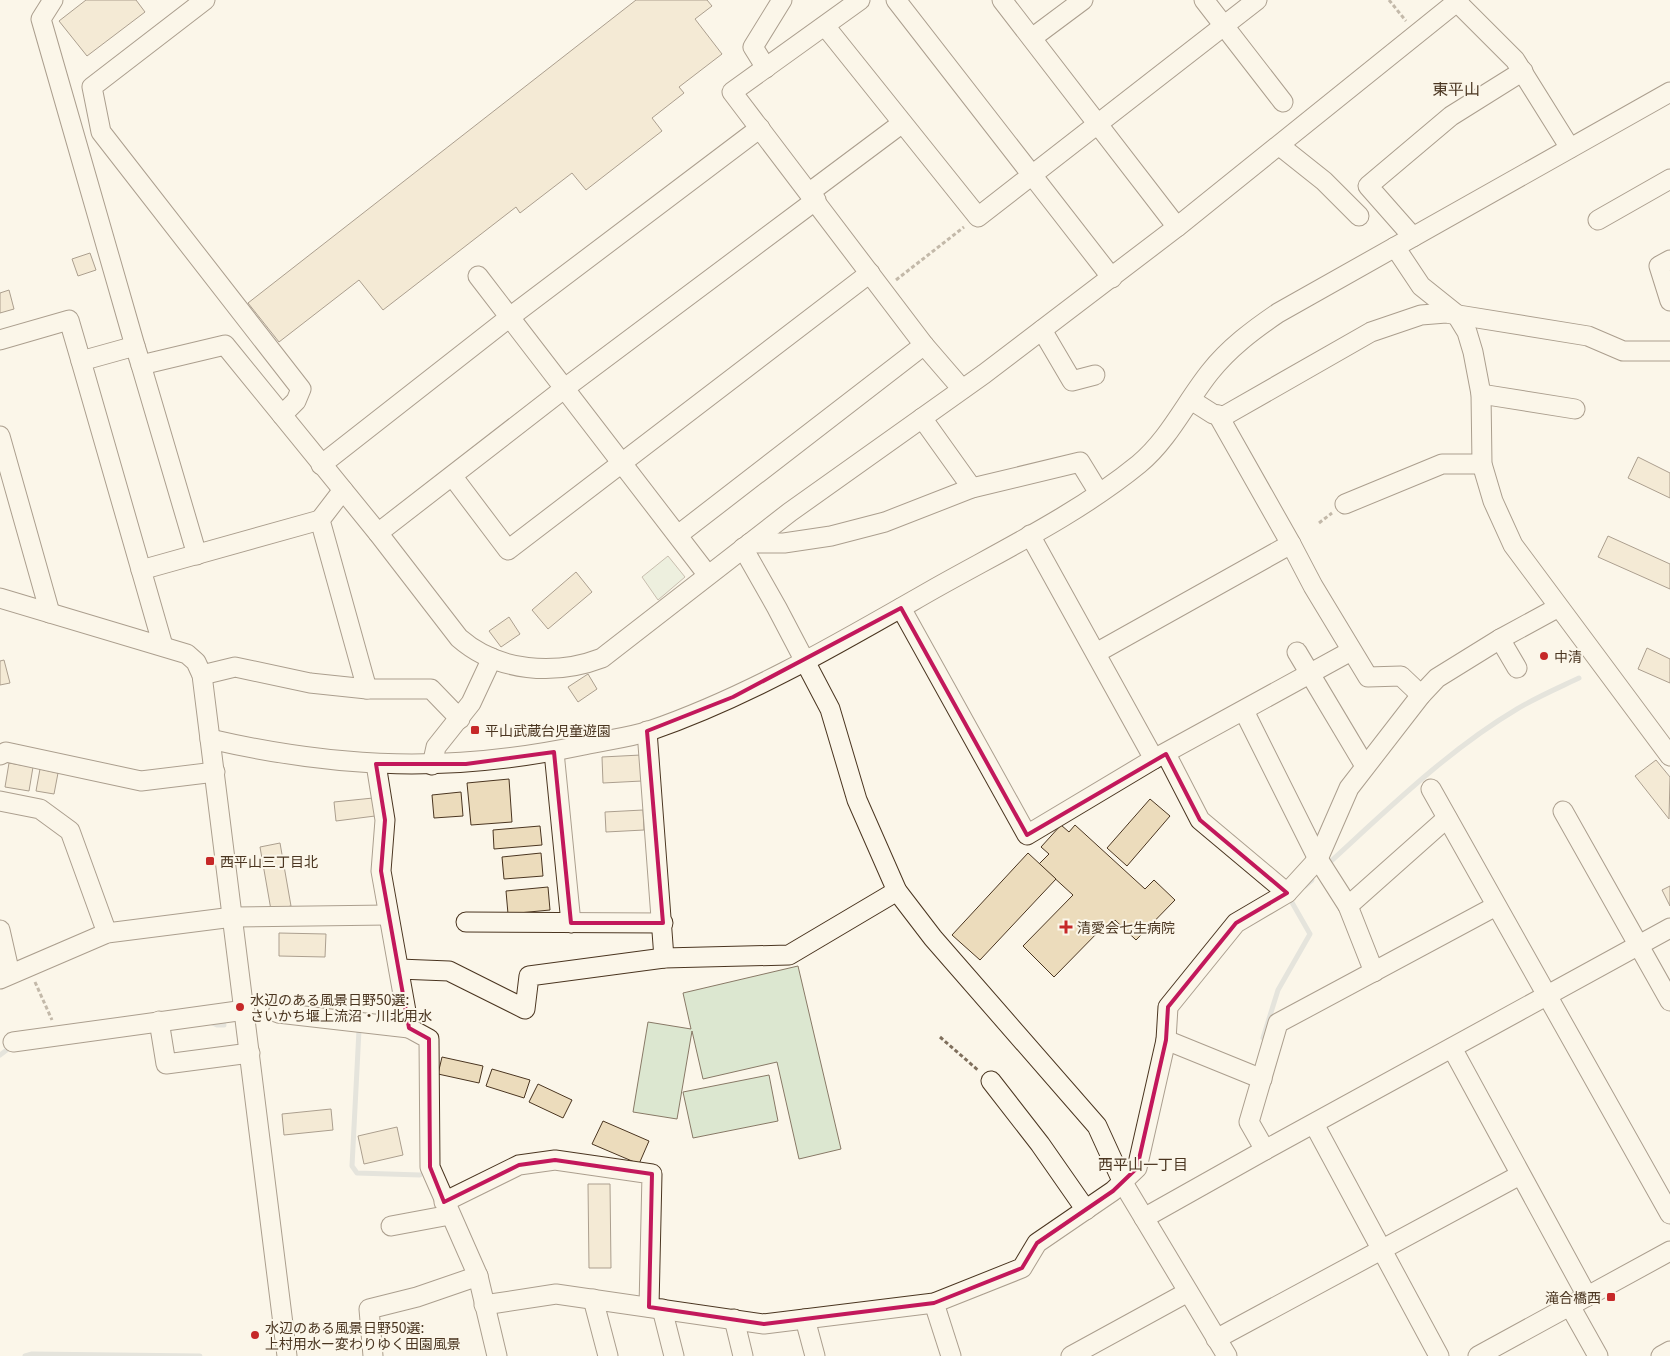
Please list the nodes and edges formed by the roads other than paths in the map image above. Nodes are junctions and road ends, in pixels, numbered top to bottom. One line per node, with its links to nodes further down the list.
1 (53, 0): 41 (street)
2 (205, 0): 51 (street)
3 (782, 0): 14 (street)
4 (860, 0): 12 (street)
5 (896, 0): 23 (street)
6 (1002, 0): 13 (street)
7 (1082, 0): 13 (street)
8 (1204, 0): 11 (street)
9 (1257, 0): 11 (street)
10 (1458, 1): 15 (street); 21 (street)
11 (1222, 25): 17 (street); 19 (street)
12 (825, 26): 14 (street); 18 (street)
13 (1032, 38): 19 (street)
14 (766, 68): 20 (street)
15 (1523, 71): 22 (street); 29 (street)
16 (1670, 92): 22 (street)
17 (1283, 102)
18 (901, 124): 23 (street); 25 (street)
19 (1098, 124): 23 (street); 28 (street)
20 (760, 128): 25 (street); 37 (street)
21 (1280, 146): 26 (street); 28 (street)
22 (1570, 148): 29 (street)
23 (1033, 175): 34 (street)
24 (1670, 179): 27 (street)
25 (813, 196): 32 (street); 46 (street)
26 (1358, 216)
27 (1598, 220)
28 (1177, 228): 34 (street)
29 (1413, 237): 30 (street)
30 (1395, 248): 36 (street); 49 (street)
31 (1670, 260): 35 (street)
32 (870, 273): 40 (street); 55 (street)
33 (478, 276): 37 (street)
34 (1112, 278): 38 (street)
35 (1670, 301)
36 (1456, 314): 42 (street); 48 (street); 52 (street)
37 (510, 316): 46 (street); 57 (street)
38 (1042, 330): 45 (street); 47 (street)
39 (0, 340): 43 (street)
40 (924, 345): 47 (street); 66 (street)
41 (135, 346): 43 (street); 44 (street)
42 (1670, 350)
43 (81, 361): 71 (street)
44 (141, 365): 51 (street); 70 (street)
45 (1095, 375)
46 (565, 388): 55 (street); 58 (street)
47 (962, 389): 53 (street)
48 (1481, 394): 50 (street); 56 (street)
49 (1190, 400): 52 (street); 62 (street)
50 (1575, 409)
51 (282, 415): 57 (street)
52 (1218, 415): 68 (street)
53 (922, 418): 60 (street); 69 (street)
54 (0, 436): 59 (street)
55 (622, 463): 58 (street); 66 (street)
56 (1482, 464): 63 (street); 75 (street)
57 (321, 465): 61 (street)
58 (453, 477): 65 (street)
59 (7, 483): 76 (street)
60 (972, 488): 62 (street); 69 (street)
61 (343, 490): 64 (street); 65 (street)
62 (1099, 493): 67 (street)
63 (1345, 504)
64 (320, 520): 70 (street); 87 (street)
65 (378, 533): 82 (street)
66 (678, 535): 72 (street)
67 (1030, 535): 74 (street); 81 (street)
68 (1291, 544): 79 (street); 81 (street)
69 (746, 546): 72 (street); 83 (street)
70 (197, 555): 71 (street)
71 (141, 570): 78 (street)
72 (707, 574): 82 (street)
73 (0, 598): 76 (street)
74 (901, 608): 83 (street); 95 (street)
75 (1557, 608): 77 (street); 96 (street)
76 (50, 613): 78 (street)
77 (1500, 639): 84 (street); 88 (street)
78 (163, 646): 86 (street)
79 (1351, 651): 85 (street); 88 (street)
80 (1298, 652): 85 (street)
81 (1096, 653): 95 (street)
82 (492, 658): 90 (street)
83 (805, 660): 91 (street); 106 (street)
84 (1517, 668)
85 (1310, 674): 89 (street); 99 (street)
86 (202, 675): 87 (street); 92 (street)
87 (367, 689): 90 (street)
88 (1421, 695): 99 (street)
89 (1244, 711): 95 (street); 105 (street)
90 (460, 718): 98 (street)
91 (647, 731): 93 (street); 114 (street)
92 (210, 738): 97 (street); 100 (street)
93 (554, 752): 98 (street); 113 (street)
94 (0, 755): 100 (street)
95 (1160, 756): 107 (street)
96 (1670, 756)
97 (376, 764): 98 (street); 110 (street)
98 (432, 765)
99 (1365, 766): 105 (street)
100 (215, 772): 111 (street)
101 (1430, 789): 104 (street)
102 (0, 801): 117 (street)
103 (1563, 811): 118 (street)
104 (1447, 818): 108 (street); 109 (street)
105 (1318, 859): 107 (street); 108 (street)
106 (897, 891): 119 (street); 138 (street)
107 (1287, 892): 129 (street)
108 (1348, 906): 121 (street)
109 (1496, 906): 121 (street); 123 (street)
110 (388, 915): 111 (street); 120 (street)
111 (233, 917): 117 (street); 125 (street)
112 (466, 922): 113 (street)
113 (572, 923): 114 (street)
114 (663, 923): 119 (street)
115 (1670, 928): 118 (street)
116 (0, 930): 122 (street)
117 (107, 933): 122 (street)
118 (1638, 945): 123 (street); 124 (street)
119 (664, 958): 120 (street)
120 (399, 969): 128 (street)
121 (1374, 972): 133 (street)
122 (5, 976)
123 (1548, 994): 131 (street); 141 (street)
124 (1670, 1001)
125 (245, 1010): 127 (street); 132 (street)
126 (278, 1013): 128 (street)
127 (159, 1021): 130 (street); 132 (street)
128 (409, 1028): 139 (street)
129 (1166, 1040): 133 (street); 138 (street)
130 (12, 1042)
131 (1452, 1048): 135 (street); 137 (street)
132 (250, 1053): 158 (street)
133 (1262, 1079): 136 (street)
134 (991, 1081): 140 (street)
135 (1314, 1124): 136 (street); 144 (street)
136 (1265, 1150): 142 (street)
137 (1520, 1175): 144 (street); 148 (street)
138 (1123, 1183): 140 (street); 142 (street)
139 (447, 1208): 143 (street); 146 (street); 153 (street)
140 (1086, 1210): 150 (street)
141 (1670, 1214)
142 (1144, 1218): 147 (street)
143 (390, 1226)
144 (1383, 1249): 156 (street); 168 (street)
145 (1670, 1251): 148 (street)
146 (478, 1276): 151 (street); 159 (street)
147 (1188, 1292): 156 (street); 166 (street)
148 (1587, 1296): 152 (street)
149 (593, 1299): 151 (street); 153 (street); 161 (street)
150 (934, 1303): 154 (street); 165 (street)
151 (484, 1305): 160 (street)
152 (1570, 1306): 169 (street); 170 (street)
153 (655, 1308): 155 (street); 162 (street)
154 (805, 1319): 155 (street); 164 (street)
155 (734, 1320): 163 (street)
156 (1216, 1339): 167 (street)
157 (1670, 1351): 171 (street)
158 (287, 1356)
159 (373, 1356)
160 (497, 1356)
161 (608, 1356)
162 (674, 1356)
163 (743, 1356)
164 (815, 1356)
165 (951, 1356)
166 (1071, 1356)
167 (1227, 1356)
168 (1439, 1356)
169 (1478, 1356)
170 (1598, 1356)
171 (1661, 1356)

